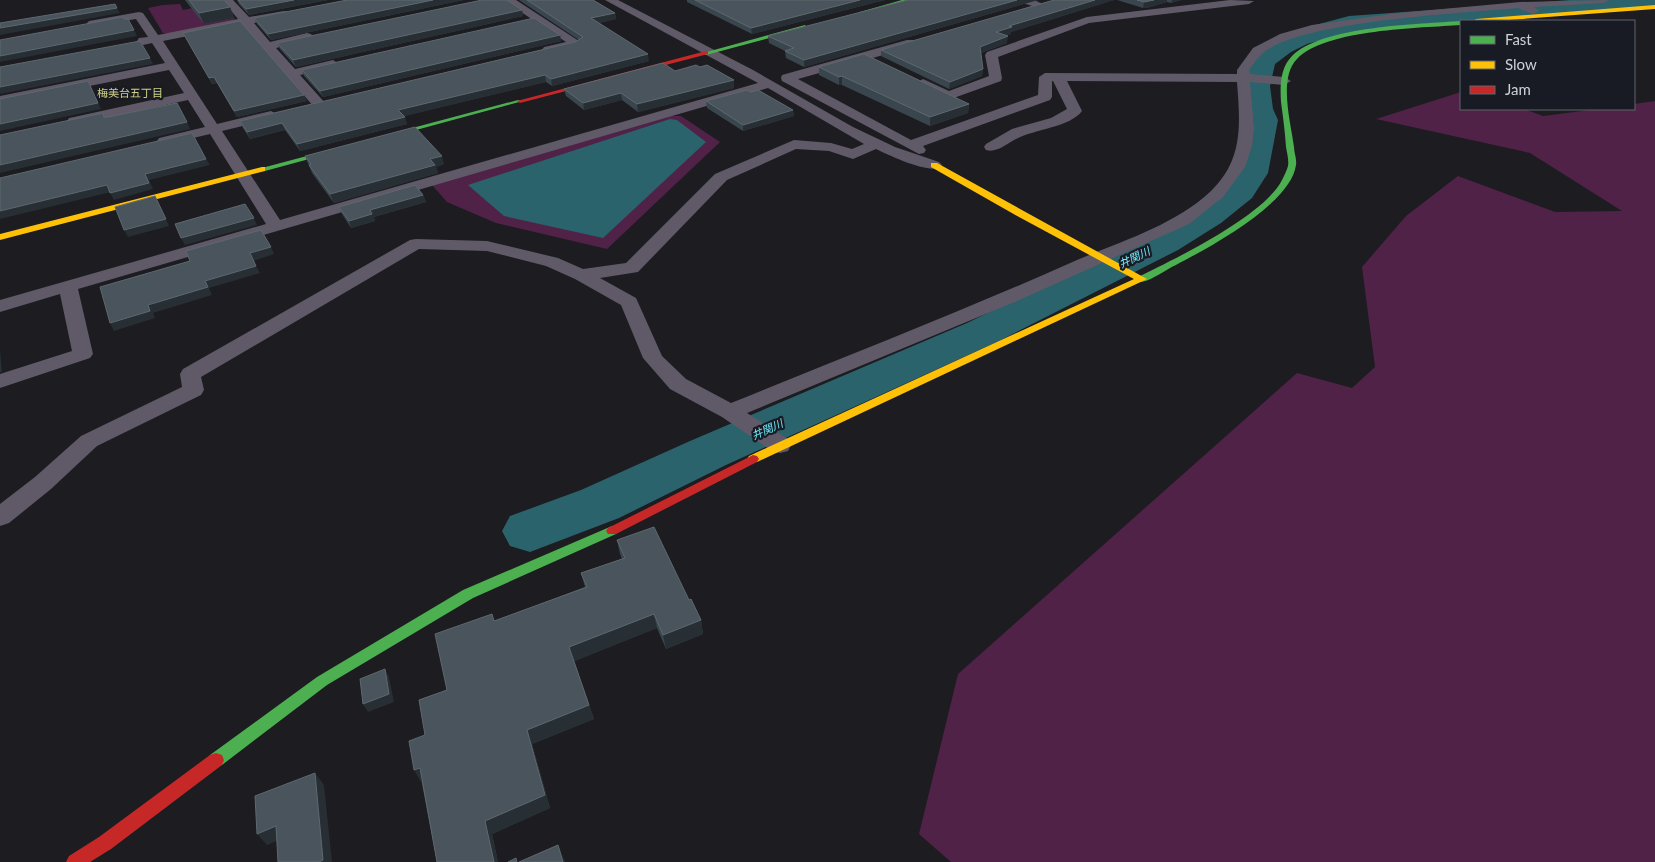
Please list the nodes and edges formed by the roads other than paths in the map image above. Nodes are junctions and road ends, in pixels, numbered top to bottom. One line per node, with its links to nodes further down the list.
1 (227, 0): 16 (street)
2 (508, 0): 14 (street)
3 (610, 0): 29 (street)
4 (908, 0): 12 (street)
5 (1247, 0): 38 (street)
6 (1604, 0): 10 (street)
7 (1043, 4): 8 (street)
8 (1022, 5)
9 (1655, 7): 13 (street)
10 (1525, 8): 13 (street); 37 (street)
11 (291, 12): 16 (street)
12 (851, 15)
13 (1545, 16): 15 (street)
14 (536, 19): 18 (street); 28 (street)
15 (1490, 20)
16 (246, 21): 23 (street); 26 (street)
17 (1460, 22): 39 (street)
18 (517, 23)
19 (83, 25): 23 (street)
20 (812, 25): 27 (street)
21 (686, 26): 27 (street)
22 (315, 36): 26 (street)
23 (156, 38): 25 (street); 33 (street)
24 (920, 40): 30 (street)
25 (127, 44)
26 (266, 46): 34 (street)
27 (727, 48): 29 (street); 36 (street)
28 (538, 52)
29 (711, 52): 40 (street); 52 (street)
30 (866, 56): 32 (street); 36 (street)
31 (342, 62): 34 (street)
32 (882, 64)
33 (173, 65): 41 (street); 42 (street)
34 (293, 73): 43 (street)
35 (1058, 77): 37 (street); 48 (street); 50 (street)
36 (787, 78): 48 (street)
37 (1245, 78): 39 (street); 55 (street)
38 (915, 80)
39 (1284, 82): 57 (street)
40 (769, 84): 47 (street); 53 (street)
41 (192, 95): 45 (street); 46 (street)
42 (0, 100)
43 (300, 109)
44 (281, 113): 46 (street)
45 (58, 125)
46 (214, 129): 49 (street); 52 (street)
47 (876, 144): 51 (street); 56 (street)
48 (911, 144): 51 (street)
49 (146, 145)
50 (991, 147)
51 (934, 164): 55 (street)
52 (241, 174): 53 (street); 54 (street)
53 (276, 227): 58 (street)
54 (0, 237)
55 (1101, 256): 57 (street); 61 (street)
56 (581, 275): 61 (street); 63 (street)
57 (1142, 279): 62 (street)
58 (68, 286): 59 (street); 60 (street)
59 (0, 306)
60 (0, 381)
61 (730, 412): 62 (street)
62 (780, 445): 64 (street)
63 (0, 517)
64 (75, 862)

